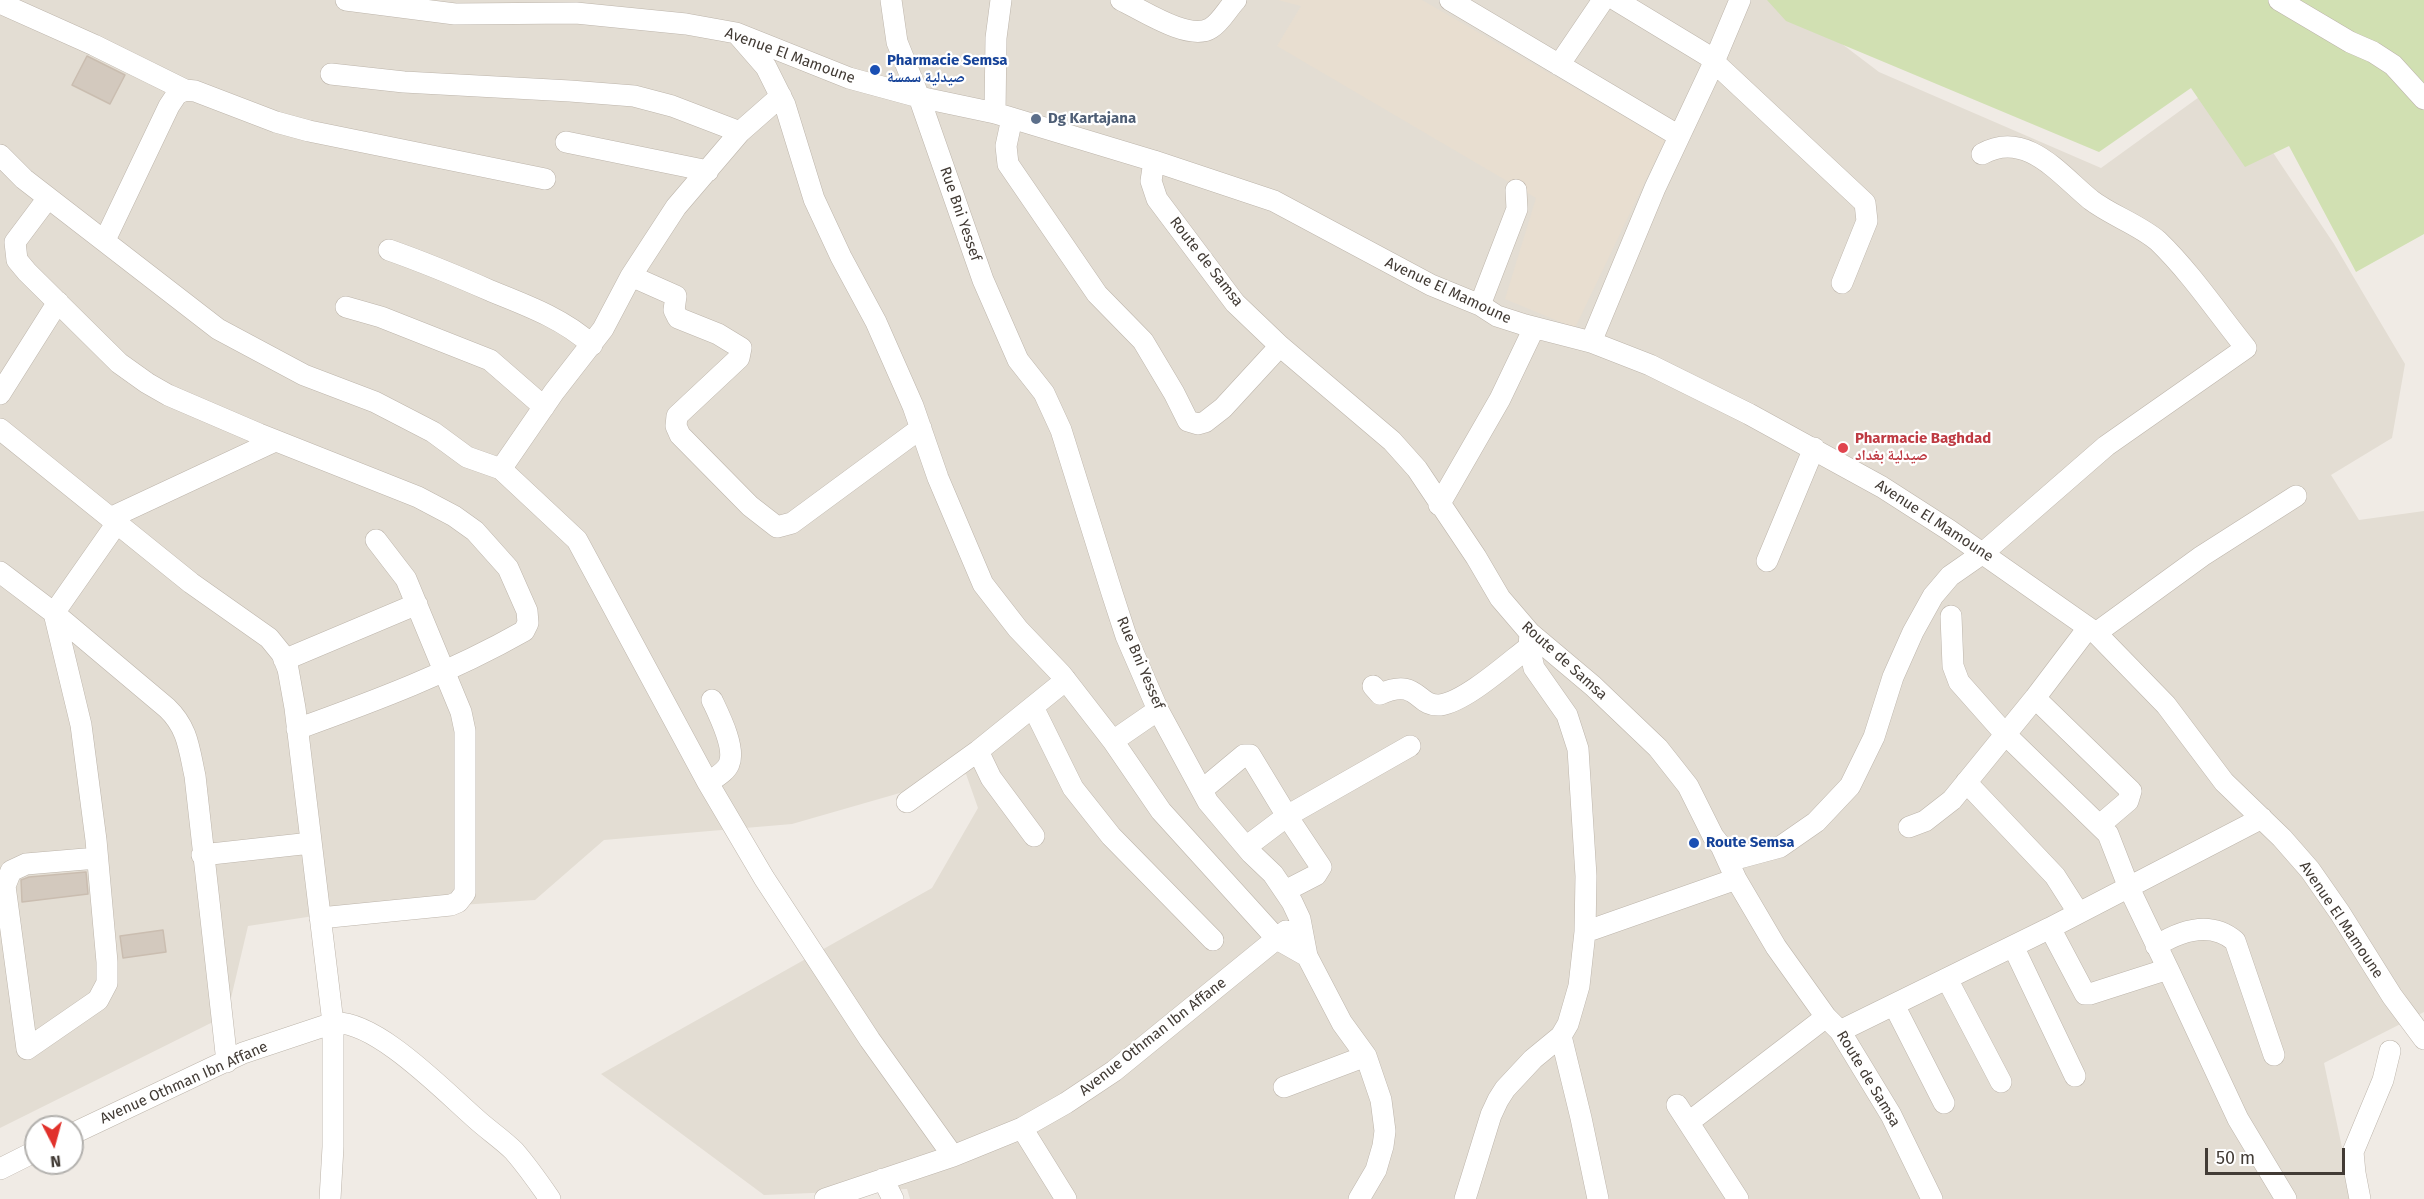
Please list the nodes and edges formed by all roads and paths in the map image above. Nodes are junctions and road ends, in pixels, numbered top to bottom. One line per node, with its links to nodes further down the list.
1 (346, 0): 12 (street, Avenue El Mamoune)
2 (891, 0): 20 (street, Rue Bni Yessef)
3 (1001, 0): 22 (street)
4 (1121, 0): 5 (street)
5 (1236, 0)
6 (1450, 0): 13 (street)
7 (1603, 0): 16 (street)
8 (1616, 0): 15 (street)
9 (1740, 0): 15 (street)
10 (2279, 0): 21 (street)
11 (0, 3): 18 (street)
12 (514, 6): 14 (street, Avenue El Mamoune)
13 (1474, 6): 16 (street)
14 (736, 33): 19 (street); 20 (street, Avenue El Mamoune)
15 (1714, 61): 24 (street); 36 (street)
16 (1559, 64): 24 (street)
17 (331, 74): 23 (street)
18 (185, 90): 30 (street); 33 (street)
19 (781, 96): 23 (street); 46 (street)
20 (919, 97): 22 (street, Avenue El Mamoune); 70 (street, Rue Bni Yessef)
21 (2424, 99)
22 (1003, 116): 28 (street, Avenue El Mamoune); 43 (street)
23 (740, 132): 29 (street)
24 (1679, 136): 41 (street)
25 (566, 142): 29 (street)
26 (1982, 154): 55 (street)
27 (0, 155): 32 (street)
28 (1155, 162): 38 (street, Avenue El Mamoune); 43 (street, Route de Samsa)
29 (708, 171): 35 (street)
30 (545, 179)
31 (1516, 190): 38 (street)
32 (48, 198): 33 (street); 37 (street)
33 (105, 240): 50 (street)
34 (388, 250): 42 (street)
35 (631, 276): 42 (street); 46 (street)
36 (1842, 283)
37 (58, 302): 44 (street); 48 (street)
38 (1480, 305): 40 (street, Avenue El Mamoune)
39 (346, 308): 45 (street)
40 (1534, 328): 41 (street, Avenue El Mamoune); 52 (street)
41 (1591, 342): 49 (street, Avenue El Mamoune)
42 (592, 345): 45 (street)
43 (1280, 346): 52 (street, Route de Samsa)
44 (0, 394)
45 (544, 407): 50 (street)
46 (921, 428): 65 (street)
47 (0, 429): 53 (street)
48 (275, 441): 53 (street); 64 (street)
49 (1814, 448): 55 (street, Avenue El Mamoune); 56 (street)
50 (501, 469): 77 (street)
51 (2296, 496): 61 (street)
52 (1439, 505): 62 (street, Route de Samsa)
53 (114, 520): 59 (street); 63 (street)
54 (376, 540): 58 (street)
55 (1983, 553): 61 (street, Avenue El Mamoune); 89 (street)
56 (1767, 561)
57 (0, 572): 59 (street)
58 (417, 604): 63 (street); 64 (street)
59 (54, 613): 87 (street); 88 (street)
60 (1951, 616): 72 (street)
61 (2092, 630): 67 (street); 81 (street, Avenue El Mamoune)
62 (1530, 640): 66 (street); 89 (street, Route de Samsa); 96 (street)
63 (284, 660): 71 (street)
64 (443, 672): 71 (street); 93 (street)
65 (1066, 680): 69 (street); 73 (street)
66 (1372, 686)
67 (2035, 698): 72 (street); 82 (street)
68 (712, 700): 77 (street)
69 (1033, 707): 75 (street); 98 (street)
70 (1158, 710): 73 (street); 78 (street, Rue Bni Yessef)
71 (297, 729): 85 (street)
72 (2006, 735): 76 (street); 82 (street)
73 (1113, 741): 97 (street)
74 (1410, 746): 80 (street)
75 (978, 751): 79 (street); 84 (street)
76 (1966, 782): 83 (street); 92 (street)
77 (708, 783): 121 (street)
78 (1202, 790): 80 (street); 86 (street, Rue Bni Yessef)
79 (907, 802)
80 (1287, 816): 86 (street); 91 (street)
81 (2262, 818): 90 (street); 108 (street, Avenue El Mamoune)
82 (2101, 824): 90 (street)
83 (1909, 827)
84 (1034, 836)
85 (311, 843): 87 (street); 93 (street)
86 (1246, 847): 91 (street, Rue Bni Yessef)
87 (202, 855): 112 (street)
88 (97, 858): 88 (street)
89 (1732, 870): 96 (street); 106 (street, Route de Samsa)
90 (2129, 888): 92 (street); 99 (street)
91 (1285, 891): 94 (street, Rue Bni Yessef)
92 (2078, 912): 95 (street)
93 (320, 918): 105 (street)
94 (1300, 919): 97 (street, Avenue Othman Ibn Affane); 101 (street, Rue Bni Yessef)
95 (2050, 928): 100 (street); 102 (street)
96 (1585, 932): 107 (street)
97 (1277, 939): 101 (street); 120 (street, Avenue Othman Ibn Affane)
98 (1213, 940)
99 (2156, 945): 102 (street); 110 (street)
100 (2013, 946): 103 (street); 113 (street)
101 (1307, 956): 111 (street, Rue Bni Yessef)
102 (2168, 969): 135 (street)
103 (1947, 979): 104 (street); 114 (street)
104 (1894, 1005): 106 (street); 116 (street)
105 (333, 1023): 112 (street, Avenue Othman Ibn Affane); 125 (street); 126 (street, Avenue Othman Ibn Affane)
106 (1833, 1024): 118 (street); 134 (street, Route de Samsa)
107 (1561, 1036): 131 (street); 132 (street)
108 (2424, 1039)
109 (2390, 1051): 136 (street)
110 (2274, 1055)
111 (1366, 1056): 115 (street); 130 (street, Rue Bni Yessef)
112 (227, 1062): 119 (street, Avenue Othman Ibn Affane)
113 (2075, 1076)
114 (2001, 1082)
115 (1284, 1087)
116 (1944, 1103)
117 (1677, 1105): 118 (street)
118 (1689, 1122): 133 (street)
119 (84, 1128)
120 (1022, 1128): 121 (street, Avenue Othman Ibn Affane); 129 (street)
121 (953, 1156): 124 (street, Avenue Othman Ibn Affane)
122 (24, 1157): 123 (street)
123 (0, 1168)
124 (883, 1179): 127 (street, Avenue Othman Ibn Affane); 128 (street)
125 (330, 1199)
126 (550, 1199)
127 (825, 1199)
128 (893, 1199)
129 (1066, 1199)
130 (1359, 1199)
131 (1465, 1199)
132 (1598, 1199)
133 (1738, 1199)
134 (1932, 1199)
135 (2286, 1199)
136 (2360, 1199)

